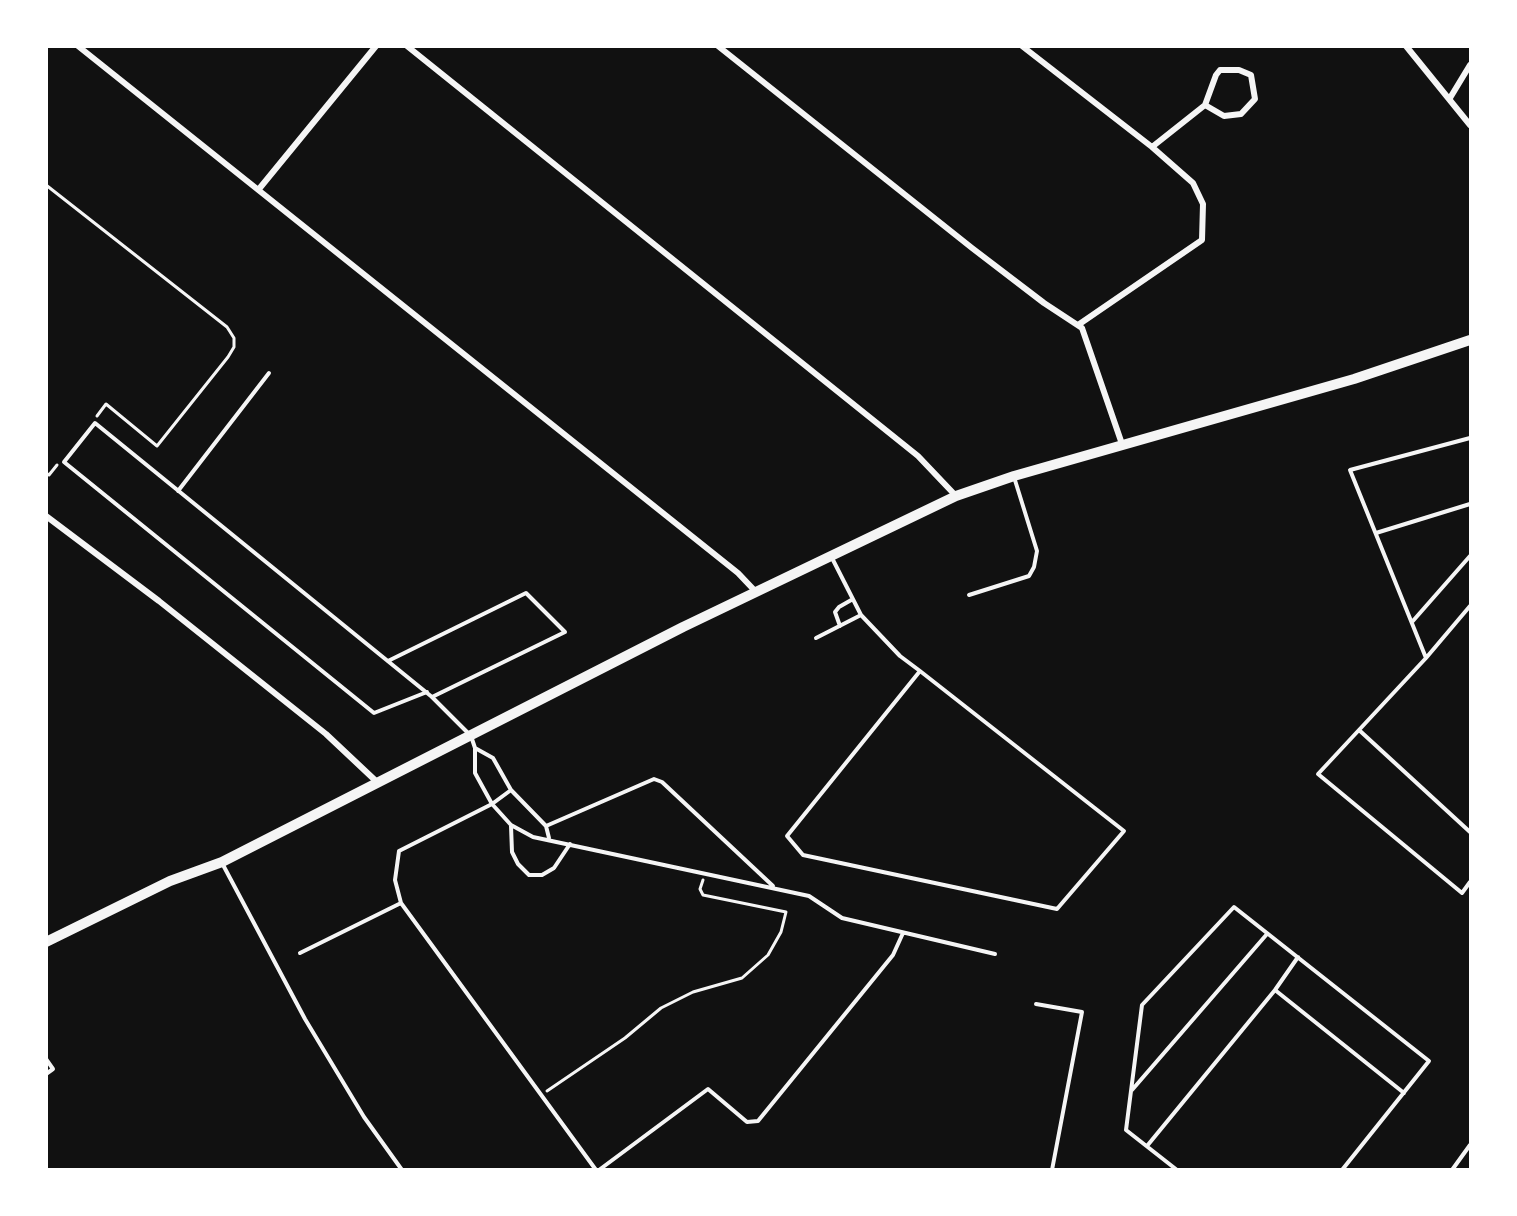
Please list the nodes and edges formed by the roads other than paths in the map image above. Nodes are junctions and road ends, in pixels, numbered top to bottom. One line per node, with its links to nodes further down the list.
1 (78, 46): 12 (street)
2 (376, 46): 12 (street)
3 (407, 46): 20 (street)
4 (718, 46): 13 (street)
5 (1022, 46): 11 (street)
6 (1406, 46): 8 (street)
7 (1470, 65): 8 (street)
8 (1450, 98): 10 (street)
9 (1205, 105): 9 (street); 11 (street)
10 (1470, 125)
11 (1152, 147): 13 (street)
12 (259, 189): 26 (street)
13 (1078, 325): 17 (street)
14 (1470, 340): 17 (main road)
15 (269, 373): 19 (lane)
16 (1470, 438): 23 (lane)
17 (1122, 444): 18 (main road)
18 (1014, 476): 20 (main road); 27 (lane)
19 (178, 491): 35 (lane); 37 (lane)
20 (956, 496): 24 (main road)
21 (1470, 504): 23 (lane)
22 (46, 516): 42 (street)
23 (1376, 532): 31 (lane)
24 (830, 555): 26 (main road); 28 (lane)
25 (1470, 556): 31 (lane)
26 (756, 592): 40 (main road)
27 (969, 595)
28 (853, 598): 30 (lane); 32 (lane)
29 (1470, 606): 34 (lane)
30 (861, 615): 32 (lane); 36 (lane)
31 (1412, 622): 34 (lane)
32 (840, 626): 33 (lane)
33 (816, 638)
34 (1426, 658): 39 (lane)
35 (388, 661): 37 (lane); 38 (lane)
36 (920, 671): 36 (lane)
37 (427, 692): 38 (lane)
38 (432, 697): 40 (lane)
39 (1359, 730): 47 (lane); 51 (lane)
40 (471, 736): 41 (lane); 42 (main road)
41 (475, 748): 43 (lane); 44 (lane)
42 (377, 782): 50 (main road)
43 (511, 790): 44 (lane); 46 (lane)
44 (492, 804): 45 (lane); 53 (lane)
45 (511, 825): 48 (lane); 49 (lane)
46 (546, 826): 48 (lane); 52 (lane)
47 (1470, 832)
48 (549, 838): 49 (lane)
49 (570, 844): 52 (lane)
50 (222, 862): 56 (main road); 68 (lane)
51 (1470, 882)
52 (774, 888): 54 (lane)
53 (401, 903): 57 (lane); 69 (lane)
54 (903, 933): 58 (lane); 69 (lane)
55 (1267, 934): 59 (lane); 64 (lane); 64 (lane)
56 (46, 942)
57 (300, 953)
58 (995, 954)
59 (1298, 957): 60 (lane); 65 (lane)
60 (1275, 990): 65 (lane); 67 (lane)
61 (1036, 1004): 70 (lane)
62 (46, 1059): 63 (lane)
63 (46, 1074)
64 (1131, 1090): 67 (lane)
65 (1404, 1093): 72 (lane)
66 (1470, 1145): 73 (lane)
67 (1147, 1146): 71 (lane)
68 (402, 1170)
69 (598, 1170)
70 (1052, 1170)
71 (1177, 1170)
72 (1342, 1170)
73 (1452, 1170)

